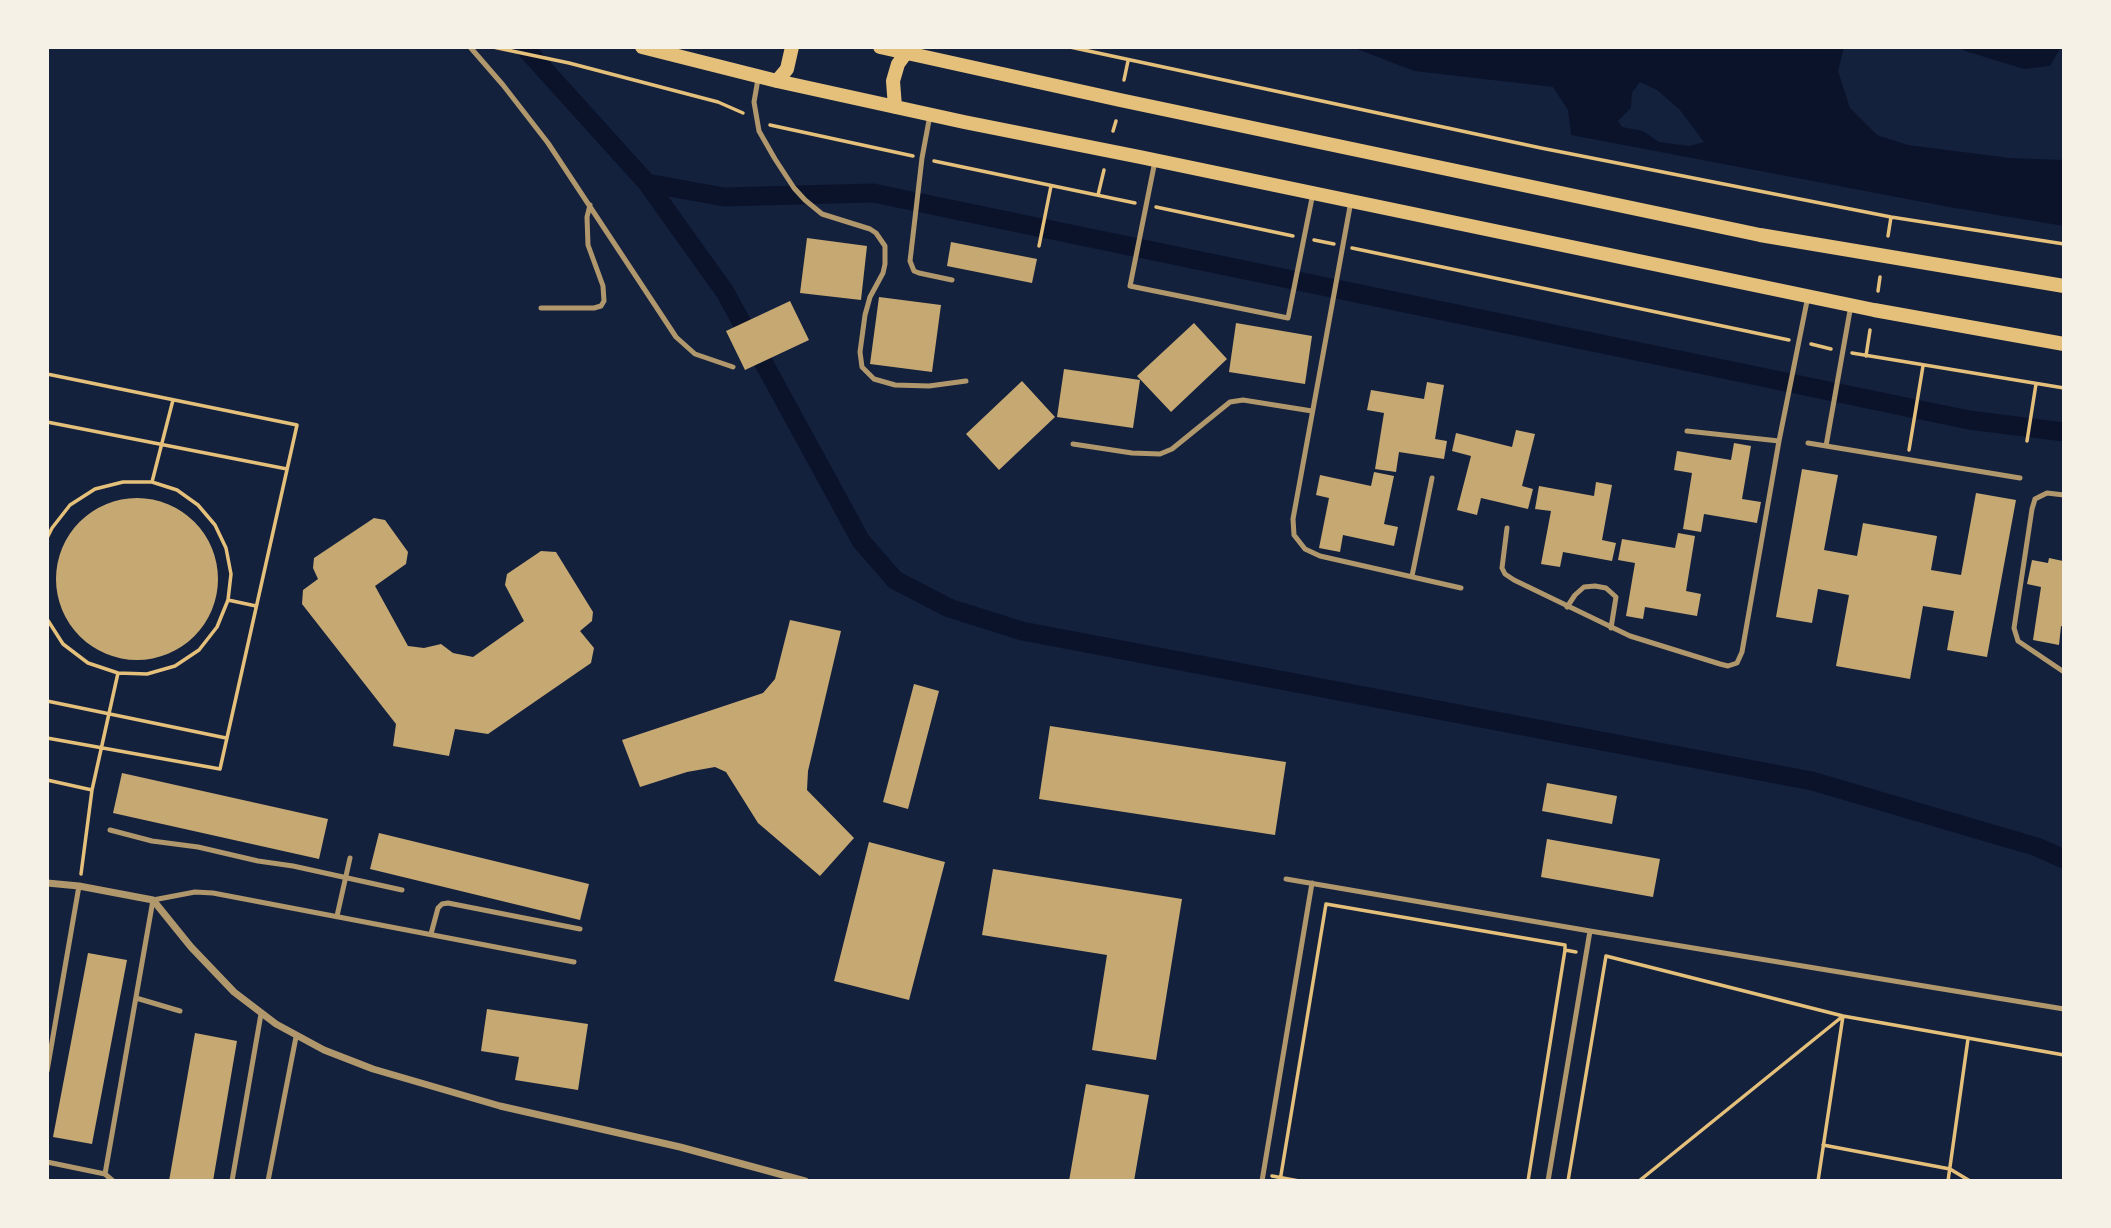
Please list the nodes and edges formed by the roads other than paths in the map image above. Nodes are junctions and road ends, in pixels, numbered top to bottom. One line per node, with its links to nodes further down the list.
1 (470, 47): 13 (lane)
2 (642, 47): 6 (main road)
3 (792, 47): 7 (main road)
4 (880, 47): 5 (main road)
5 (906, 53): 8 (main road); 15 (main road)
6 (759, 76): 7 (main road); 21 (lane)
7 (777, 81): 8 (main road)
8 (895, 107): 9 (main road)
9 (930, 115): 10 (main road); 14 (lane)
10 (1155, 160): 11 (main road); 11 (lane)
11 (1313, 193): 12 (main road)
12 (1350, 201): 16 (main road); 22 (lane)
13 (590, 205): 18 (lane); 20 (lane)
14 (952, 280)
15 (2064, 286)
16 (1808, 296): 17 (main road); 24 (lane)
17 (1851, 305): 19 (main road); 27 (lane)
18 (541, 308)
19 (2064, 344)
20 (733, 367)
21 (966, 380)
22 (1312, 411): 26 (lane); 32 (lane)
23 (1687, 431): 24 (lane)
24 (1779, 442): 35 (lane)
25 (1808, 443): 27 (lane)
26 (1073, 444)
27 (1826, 446): 29 (lane)
28 (1432, 478): 32 (lane)
29 (2020, 478)
30 (2064, 495): 36 (lane)
31 (1507, 528): 34 (lane)
32 (1412, 576): 33 (lane)
33 (1461, 588)
34 (1567, 607): 35 (lane); 35 (lane)
35 (1611, 628)
36 (2064, 672)
37 (110, 831): 39 (lane)
38 (350, 858): 39 (lane)
39 (346, 878): 44 (lane); 46 (lane)
40 (1286, 879): 42 (lane)
41 (47, 883): 43 (street)
42 (1312, 883): 48 (lane); 59 (lane)
43 (79, 886): 45 (street); 56 (lane)
44 (402, 890)
45 (153, 900): 46 (lane); 51 (lane); 54 (street)
46 (337, 916): 49 (lane)
47 (580, 929): 49 (lane)
48 (1590, 931): 52 (lane); 64 (lane)
49 (431, 934): 50 (lane)
50 (575, 961)
51 (136, 998): 53 (lane); 58 (lane)
52 (2064, 1009)
53 (180, 1011)
54 (261, 1014): 55 (street); 61 (lane)
55 (296, 1037): 62 (lane); 63 (street)
56 (47, 1071)
57 (47, 1162): 58 (lane)
58 (105, 1174): 60 (lane)
59 (1263, 1178)
60 (113, 1181)
61 (232, 1181)
62 (268, 1181)
63 (805, 1181)
64 (1548, 1181)

